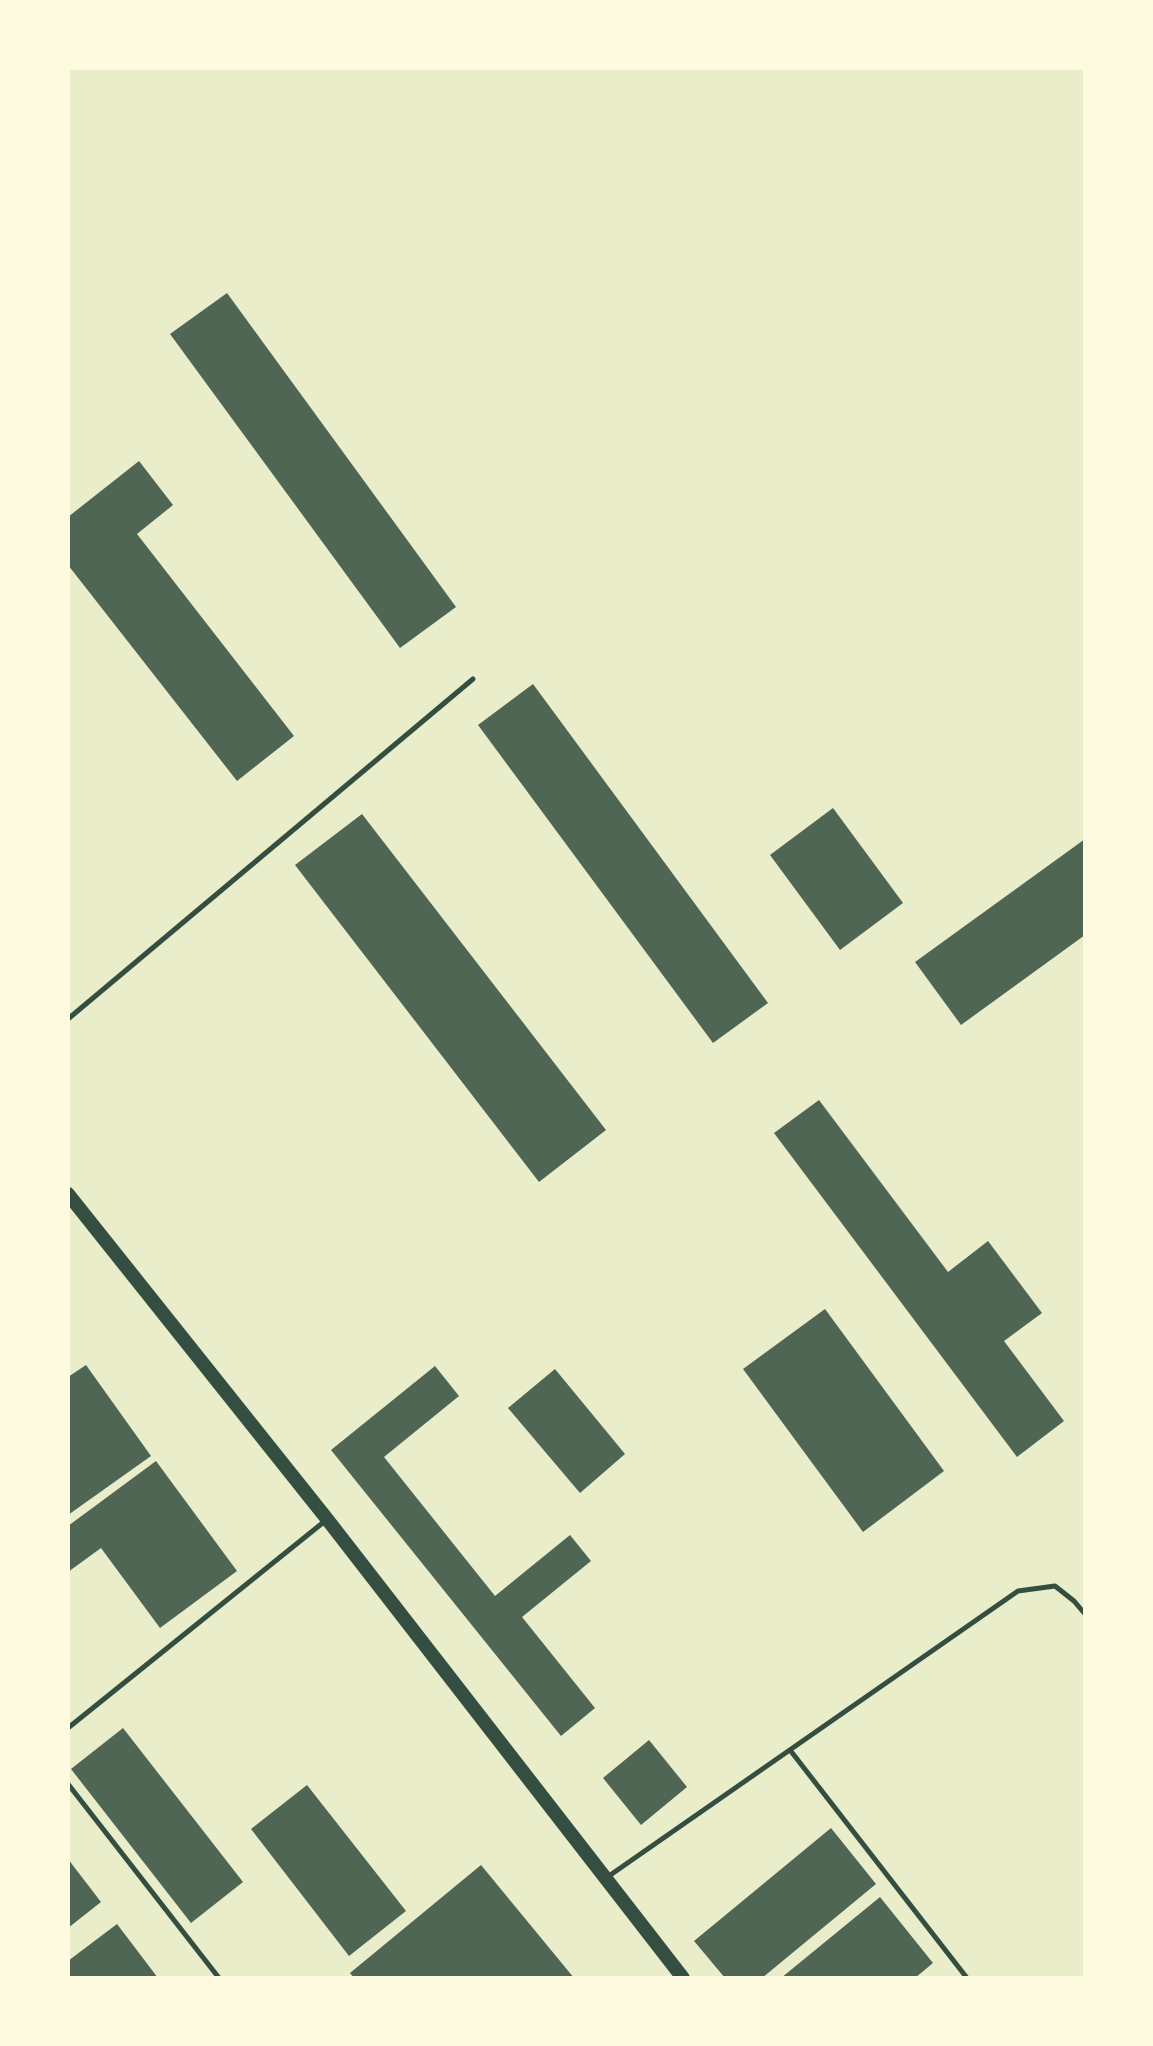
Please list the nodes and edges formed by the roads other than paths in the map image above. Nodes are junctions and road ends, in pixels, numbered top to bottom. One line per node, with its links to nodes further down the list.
1 (472, 679): 2 (lane)
2 (68, 1019)
3 (68, 1194): 4 (main road)
4 (327, 1519): 6 (lane); 9 (main road)
5 (1085, 1614): 7 (lane)
6 (68, 1728)
7 (790, 1750): 9 (lane); 12 (lane)
8 (68, 1784): 10 (lane)
9 (606, 1878): 11 (main road)
10 (219, 1978)
11 (683, 1978)
12 (967, 1978)

